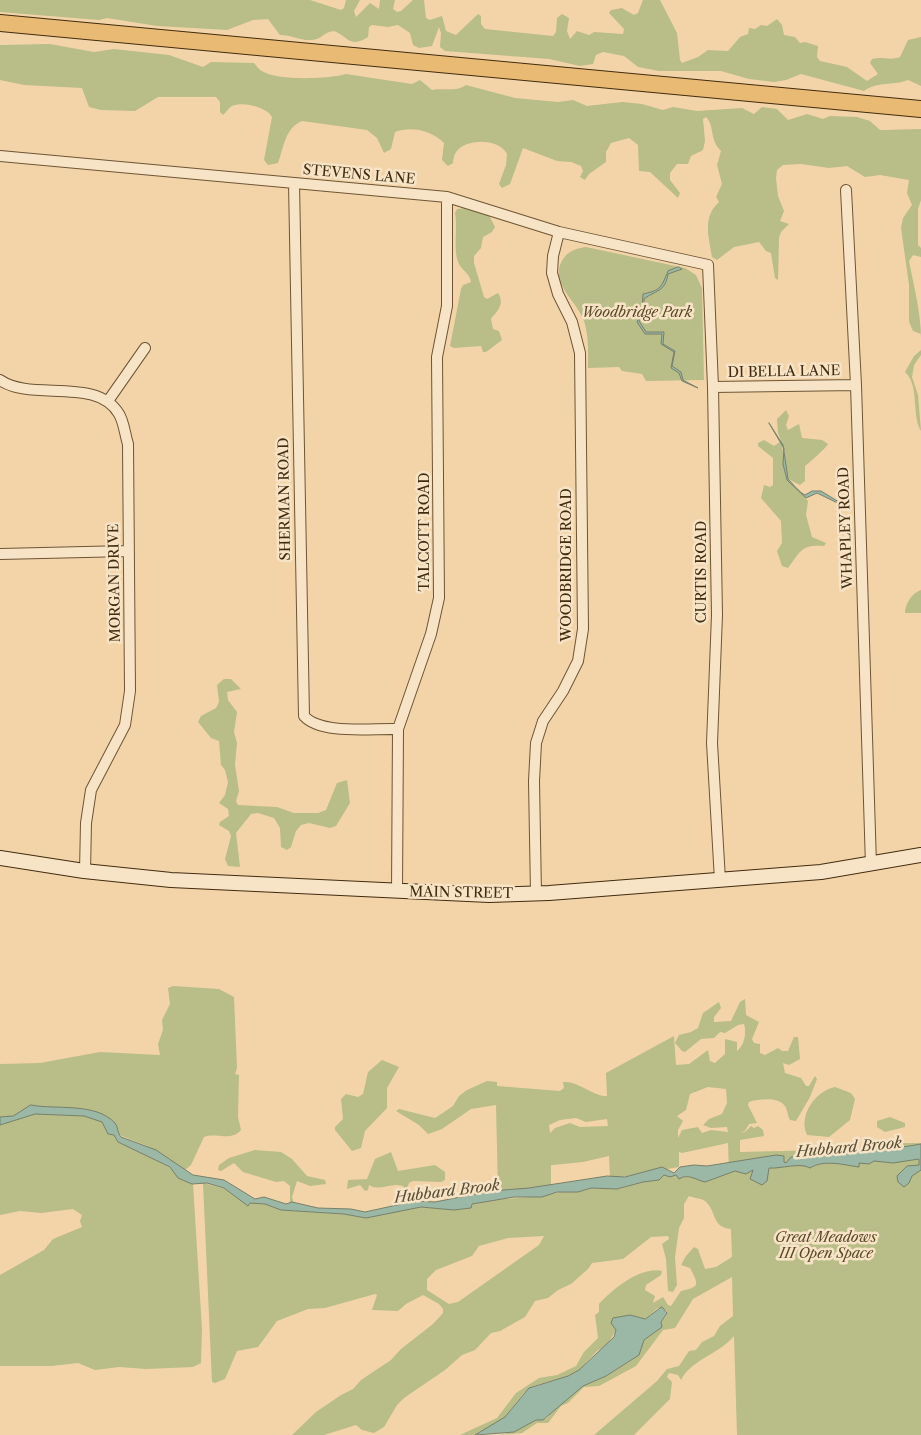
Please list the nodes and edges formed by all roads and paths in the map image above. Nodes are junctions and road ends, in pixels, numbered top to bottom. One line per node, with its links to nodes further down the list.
1 (0, 23): 2 (main road)
2 (921, 109)
3 (0, 156): 4 (street, STEVENS LANE)
4 (294, 183): 6 (street, STEVENS LANE); 16 (street, SHERMAN ROAD)
5 (846, 190): 11 (street, WHAPLEY ROAD)
6 (447, 197): 7 (street, STEVENS LANE); 16 (street, TALCOTT ROAD)
7 (559, 232): 8 (street, STEVENS LANE); 23 (street, WOODBRIDGE ROAD)
8 (708, 265): 12 (street, CURTIS ROAD)
9 (145, 348): 13 (street)
10 (0, 380): 13 (street)
11 (856, 385): 12 (street, DI BELLA LANE); 19 (street, WHAPLEY ROAD)
12 (713, 387): 21 (street, CURTIS ROAD)
13 (108, 401): 14 (street, MORGAN DRIVE)
14 (127, 551): 15 (street); 20 (street, MORGAN DRIVE)
15 (0, 554)
16 (398, 729): 22 (street, TALCOTT ROAD)
17 (921, 855): 19 (main road, MAIN STREET)
18 (0, 858): 20 (main road, MAIN STREET)
19 (870, 865): 21 (main road, MAIN STREET)
20 (85, 871): 22 (main road, MAIN STREET)
21 (720, 880): 23 (main road, MAIN STREET)
22 (396, 892): 23 (main road, MAIN STREET)
23 (536, 894)

